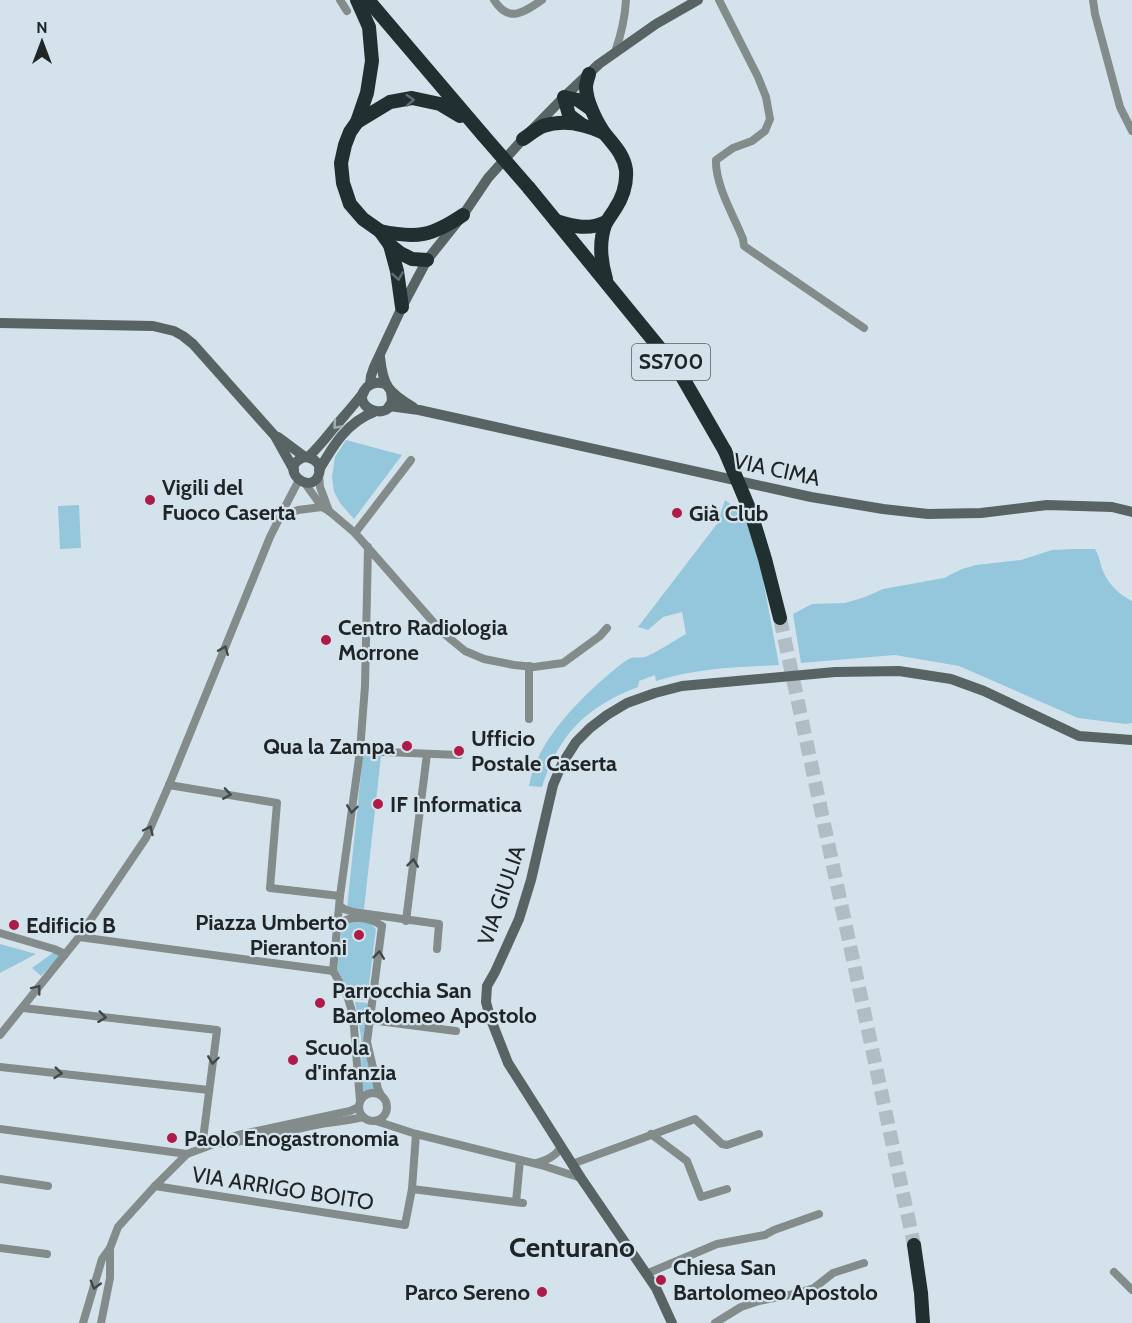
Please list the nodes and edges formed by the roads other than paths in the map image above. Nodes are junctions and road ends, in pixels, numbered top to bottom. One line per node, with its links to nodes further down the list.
1 (340, 0): 10 (street)
2 (357, 0): 15 (highway)
3 (368, 0): 17 (highway, SS700)
4 (494, 0): 5 (street)
5 (542, 0)
6 (626, 0): 11 (street)
7 (698, 0): 11 (street)
8 (719, 0): 31 (street)
9 (1093, 0): 18 (street)
10 (347, 11)
11 (615, 52): 12 (street)
12 (589, 74): 13 (street); 14 (highway)
13 (564, 97): 14 (highway); 16 (highway); 20 (street)
14 (592, 110): 19 (highway)
15 (357, 122): 17 (highway, SS700, one-way to 17); 24 (highway)
16 (581, 124): 19 (highway); 20 (highway)
17 (479, 130): 22 (highway, SS700, bridge)
18 (1132, 131)
19 (604, 133): 23 (highway)
20 (523, 139): 21 (street)
21 (463, 215): 25 (highway); 27 (street)
22 (556, 220): 23 (highway); 28 (highway, SS700)
23 (606, 222): 28 (highway)
24 (381, 231): 25 (highway); 26 (highway)
25 (402, 236): 27 (highway)
26 (390, 245): 27 (highway); 29 (highway, one-way to 29)
27 (427, 260): 29 (street)
28 (606, 282): 49 (highway, SS700, bridge)
29 (402, 307): 32 (street)
30 (0, 323): 38 (street)
31 (864, 328)
32 (380, 357): 33 (street); 34 (street)
33 (367, 388): 34 (street); 37 (street); 39 (street, one-way to 39)
34 (388, 388): 35 (street); 36 (street, VIA CIMA)
35 (389, 406): 36 (street, VIA CIMA); 37 (street)
36 (419, 410): 45 (street, VIA CIMA)
37 (374, 412): 42 (street)
38 (275, 436): 39 (street); 41 (street)
39 (307, 457): 41 (street); 42 (street)
40 (411, 460): 47 (street)
41 (294, 470): 43 (street)
42 (319, 472): 43 (street); 44 (street)
43 (302, 481): 44 (street); 46 (street)
44 (326, 509): 46 (street); 47 (street)
45 (1132, 512)
46 (281, 517): 57 (street, one-way to 46)
47 (355, 532): 48 (street)
48 (368, 548): 51 (street); 54 (street)
49 (780, 618)
50 (607, 628): 51 (street)
51 (529, 666): 52 (street)
52 (529, 719)
53 (1132, 740): 88 (street, VIA GIULIA)
54 (360, 751): 55 (street); 58 (street, one-way to 58)
55 (428, 754): 56 (street); 61 (street, one-way to 55)
56 (459, 755)
57 (170, 785): 58 (street, one-way to 58); 65 (street, one-way to 57)
58 (340, 896): 59 (street)
59 (340, 906): 60 (street); 62 (street)
60 (390, 918): 61 (street); 63 (street)
61 (406, 921): 66 (street)
62 (338, 925): 63 (street); 68 (street)
63 (382, 926): 70 (street, one-way to 63)
64 (0, 933): 67 (street)
65 (79, 937): 67 (street); 68 (street)
66 (437, 949)
67 (65, 954): 71 (street, one-way to 67)
68 (333, 971): 69 (street)
69 (347, 995): 70 (street); 78 (street)
70 (374, 996): 72 (street)
71 (23, 1008): 74 (street); 76 (street, one-way to 76)
72 (370, 1020): 73 (street); 77 (street)
73 (456, 1031)
74 (0, 1035)
75 (0, 1067): 76 (street, one-way to 76)
76 (208, 1090): 87 (street)
77 (381, 1095): 78 (street); 79 (street)
78 (359, 1104): 80 (street); 87 (street)
79 (387, 1108): 81 (street); 82 (street)
80 (363, 1117): 81 (street); 87 (street)
81 (376, 1121): 82 (street)
82 (398, 1127): 84 (street)
83 (0, 1129): 89 (street)
84 (416, 1134): 90 (street); 97 (street)
85 (651, 1134): 86 (street); 92 (street); 98 (street)
86 (759, 1134)
87 (206, 1146): 89 (street)
88 (561, 1148): 91 (street); 92 (street, VIA GIULIA)
89 (187, 1154): 96 (street)
90 (520, 1161): 91 (street); 97 (street)
91 (535, 1164): 93 (street)
92 (572, 1164): 93 (street, VIA GIULIA)
93 (581, 1178): 106 (street, VIA GIULIA)
94 (0, 1179): 95 (street)
95 (48, 1186)
96 (155, 1186): 97 (street, VIA ARRIGO BOITO); 102 (street)
97 (412, 1189)
98 (727, 1189)
99 (819, 1214): 106 (street)
100 (914, 1245): 112 (highway)
101 (0, 1248): 103 (street)
102 (110, 1248): 108 (street, one-way to 108); 109 (street)
103 (47, 1254)
104 (864, 1263): 111 (street)
105 (1114, 1272): 107 (street)
106 (646, 1274): 110 (street, VIA GIULIA)
107 (1132, 1290)
108 (83, 1323)
109 (101, 1323)
110 (672, 1323)
111 (715, 1323)
112 (923, 1323)

